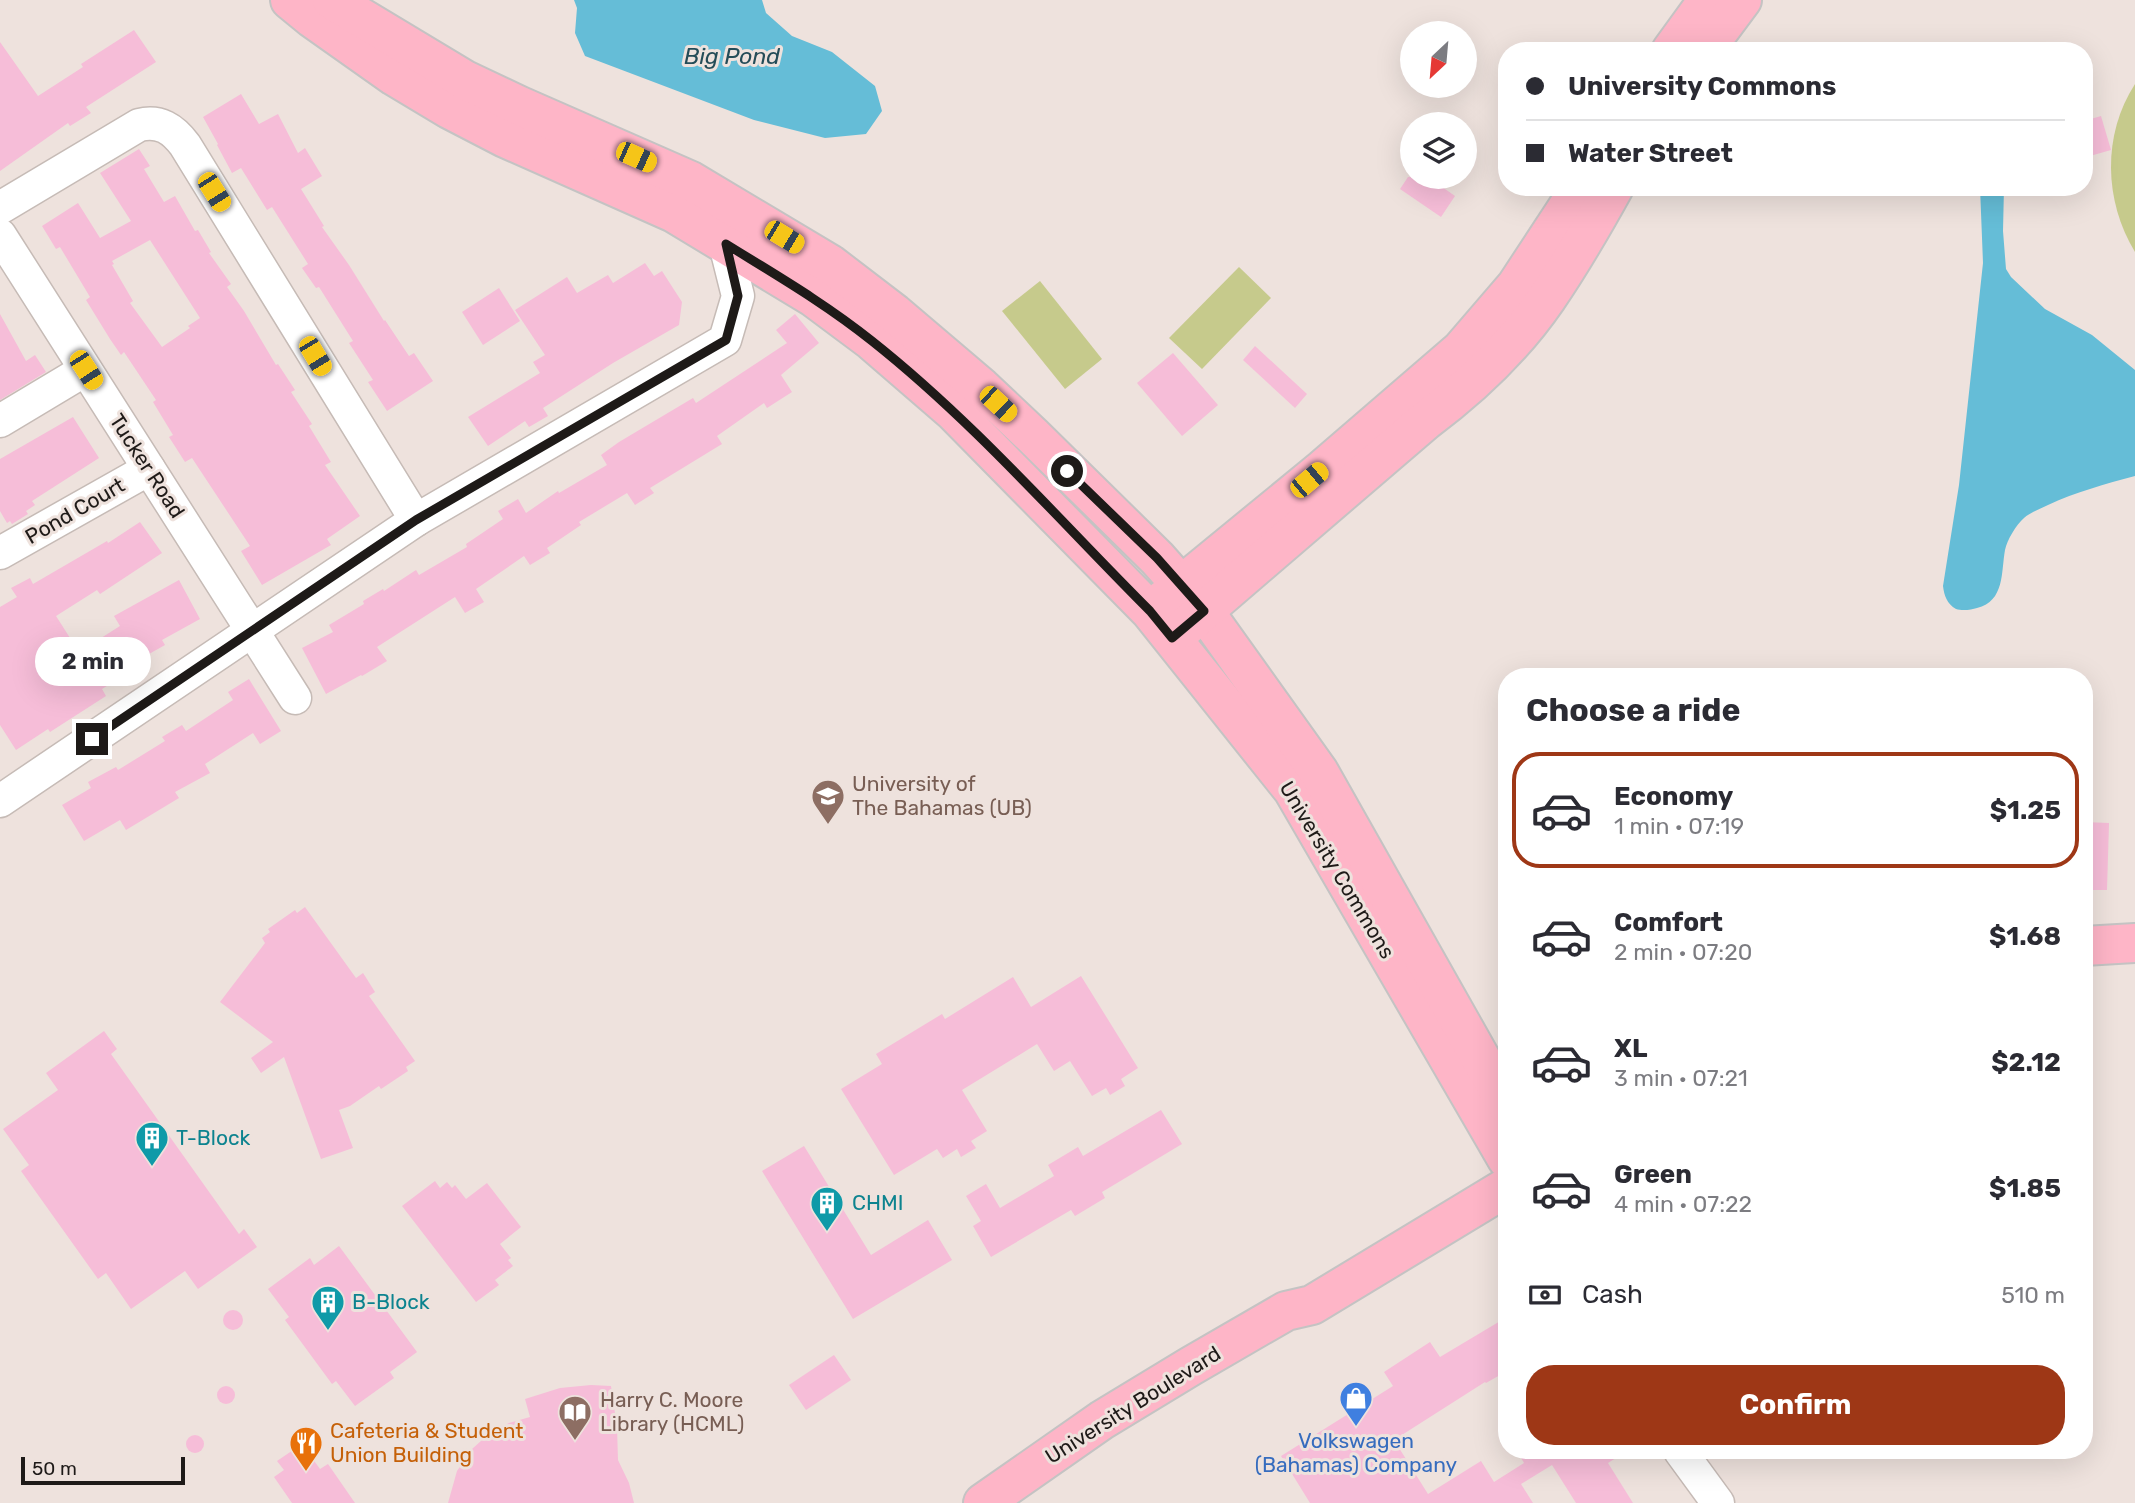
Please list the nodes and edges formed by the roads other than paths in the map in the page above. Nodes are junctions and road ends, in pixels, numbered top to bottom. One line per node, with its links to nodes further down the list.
1 (290, 0): 11 (main road, University Commons)
2 (332, 0): 18 (main road, University Commons)
3 (1708, 0): 5 (main road)
4 (1742, 0): 6 (main road)
5 (1678, 42)
6 (1710, 42)
7 (1578, 196): 12 (main road)
8 (1606, 196): 12 (main road)
9 (0, 208): 16 (street)
10 (0, 234): 13 (street, Tucker Road)
11 (726, 244): 16 (street); 19 (main road, University Commons)
12 (1554, 258): 18 (main road)
13 (86, 370): 14 (street); 15 (street, Tucker Road)
14 (0, 421)
15 (149, 469): 17 (street, Pond Court); 20 (street, Tucker Road)
16 (416, 520): 20 (street)
17 (0, 553)
18 (1193, 598): 19 (main road); 25 (main road, University Commons)
19 (1161, 625): 26 (main road, University Commons)
20 (253, 631): 21 (street, Tucker Road); 22 (street)
21 (295, 698)
22 (0, 801)
23 (2135, 943): 24 (main road)
24 (2093, 946)
25 (1498, 1089)
26 (1498, 1143)
27 (1498, 1164): 29 (main road, University Boulevard)
28 (1498, 1192): 29 (main road, University Boulevard)
29 (1286, 1311): 31 (main road, University Boulevard)
30 (1686, 1459): 32 (street)
31 (983, 1503)
32 (1718, 1503)

